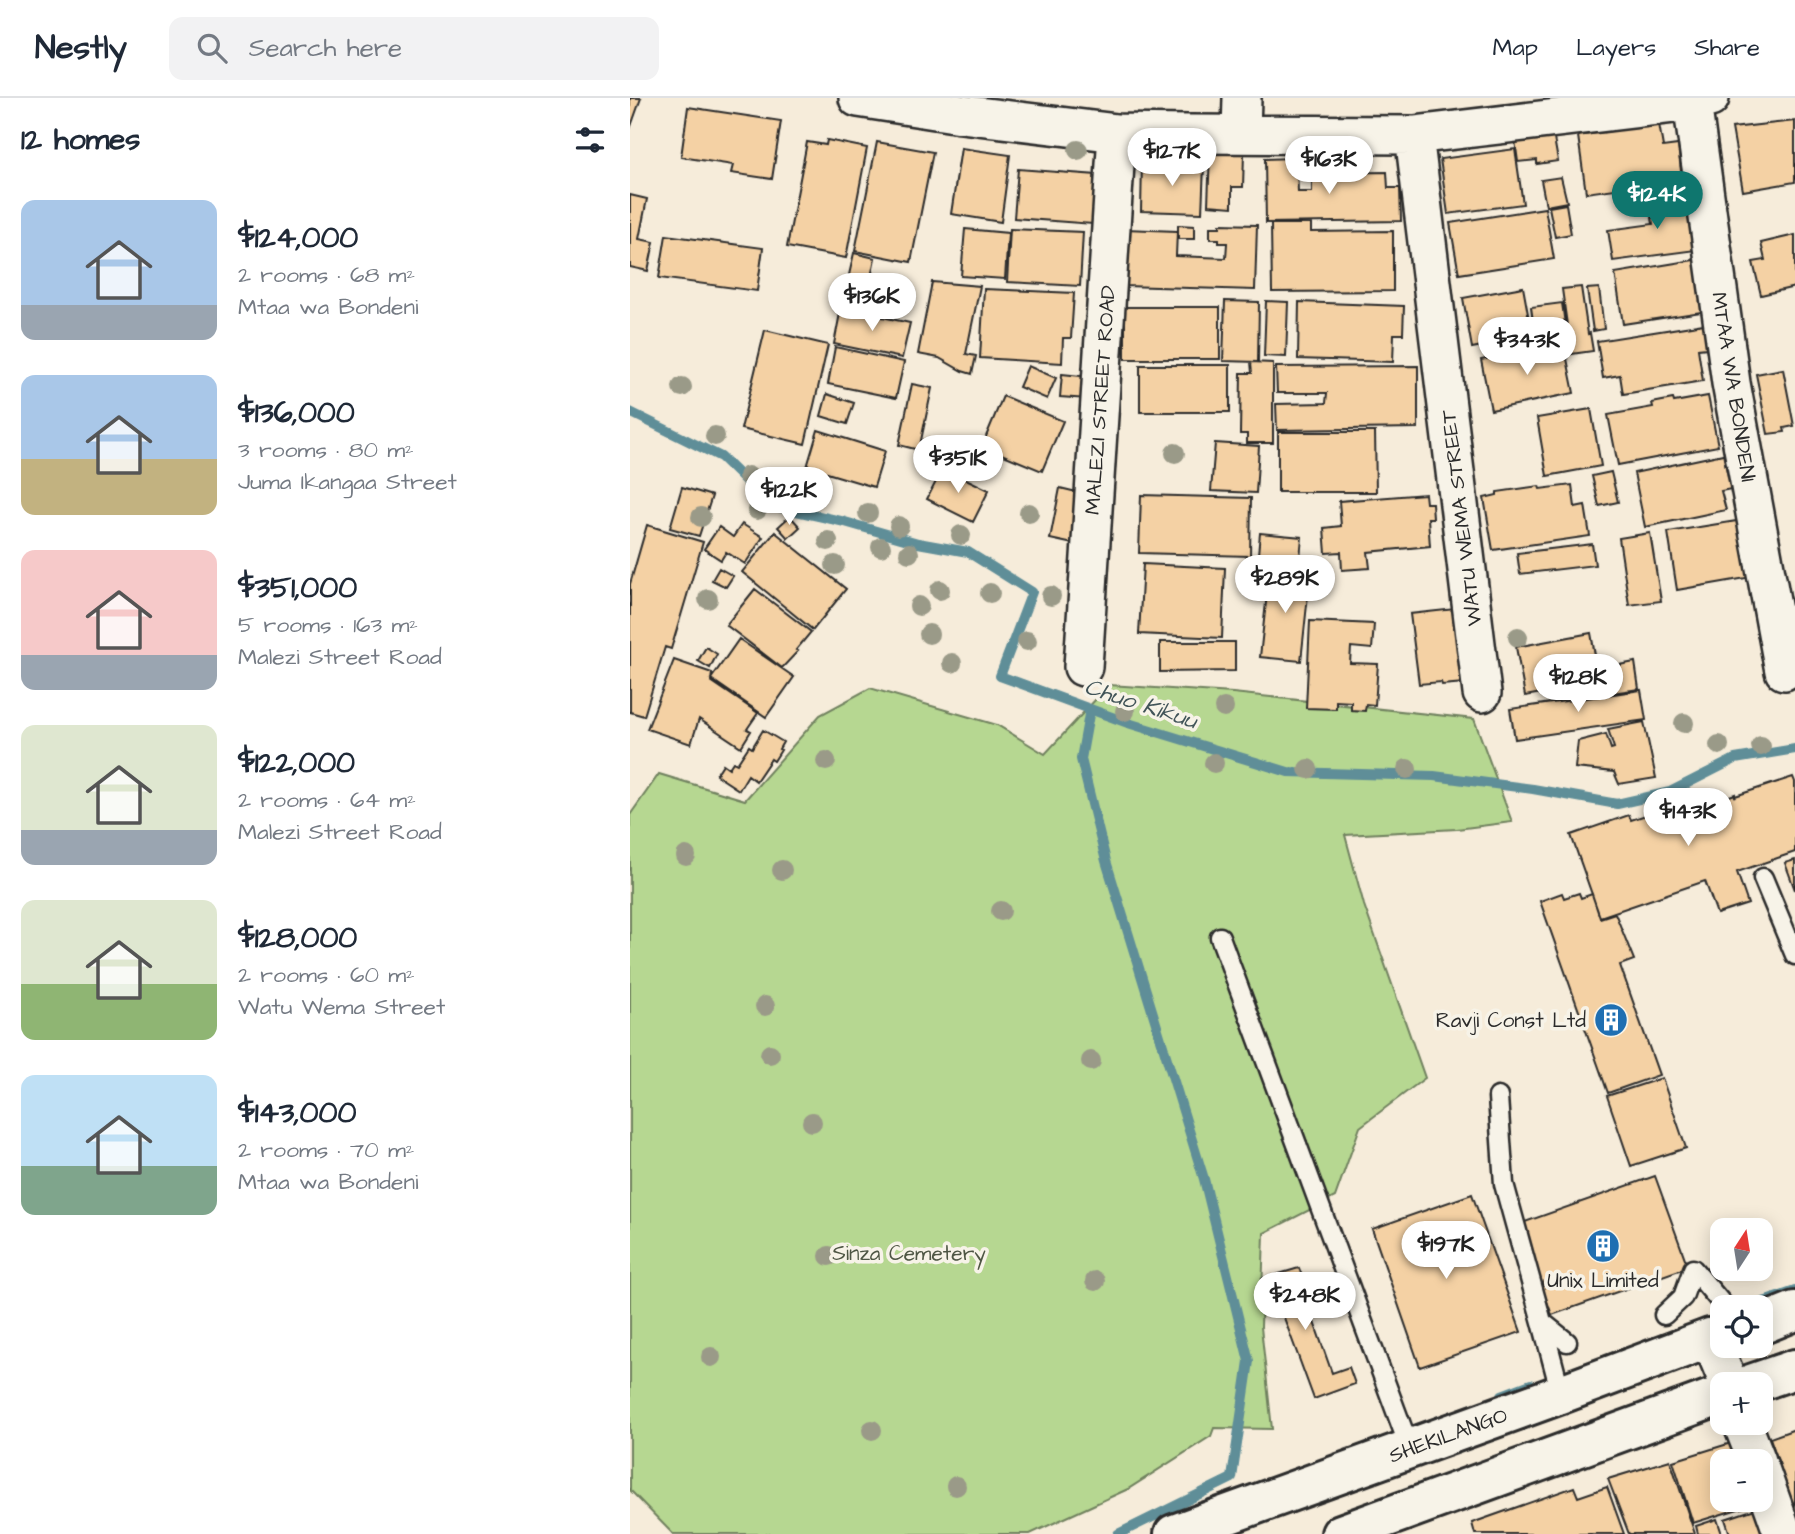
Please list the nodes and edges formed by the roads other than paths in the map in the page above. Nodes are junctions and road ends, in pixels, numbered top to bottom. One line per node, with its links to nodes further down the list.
1 (858, 98): 4 (street)
2 (1701, 100): 5 (street); 7 (street, MTAA WA BONDENI)
3 (1241, 115): 4 (street); 5 (street)
4 (1117, 133): 6 (street, MALEZI STREET ROAD)
5 (1414, 135): 8 (street, WATU WEMA STREET)
6 (1083, 667)
7 (1784, 671)
8 (1482, 694)
9 (1763, 878): 11 (lane)
10 (1220, 937): 25 (lane)
11 (1795, 955)
12 (1498, 1097): 17 (lane)
13 (1710, 1307): 15 (lane)
14 (1795, 1311): 16 (main road)
15 (1664, 1315)
16 (1773, 1320)
17 (1542, 1322): 19 (lane); 22 (lane)
18 (1710, 1331): 22 (main road, SHEKILANGO)
19 (1567, 1342)
20 (1795, 1369): 21 (main road)
21 (1773, 1376)
22 (1570, 1391): 24 (main road); 25 (main road, SHEKILANGO)
23 (1710, 1400): 24 (main road)
24 (1602, 1440): 28 (main road)
25 (1410, 1448): 27 (main road, SHEKILANGO)
26 (1773, 1506): 29 (street)
27 (1174, 1534)
28 (1341, 1534)
29 (1783, 1534)

